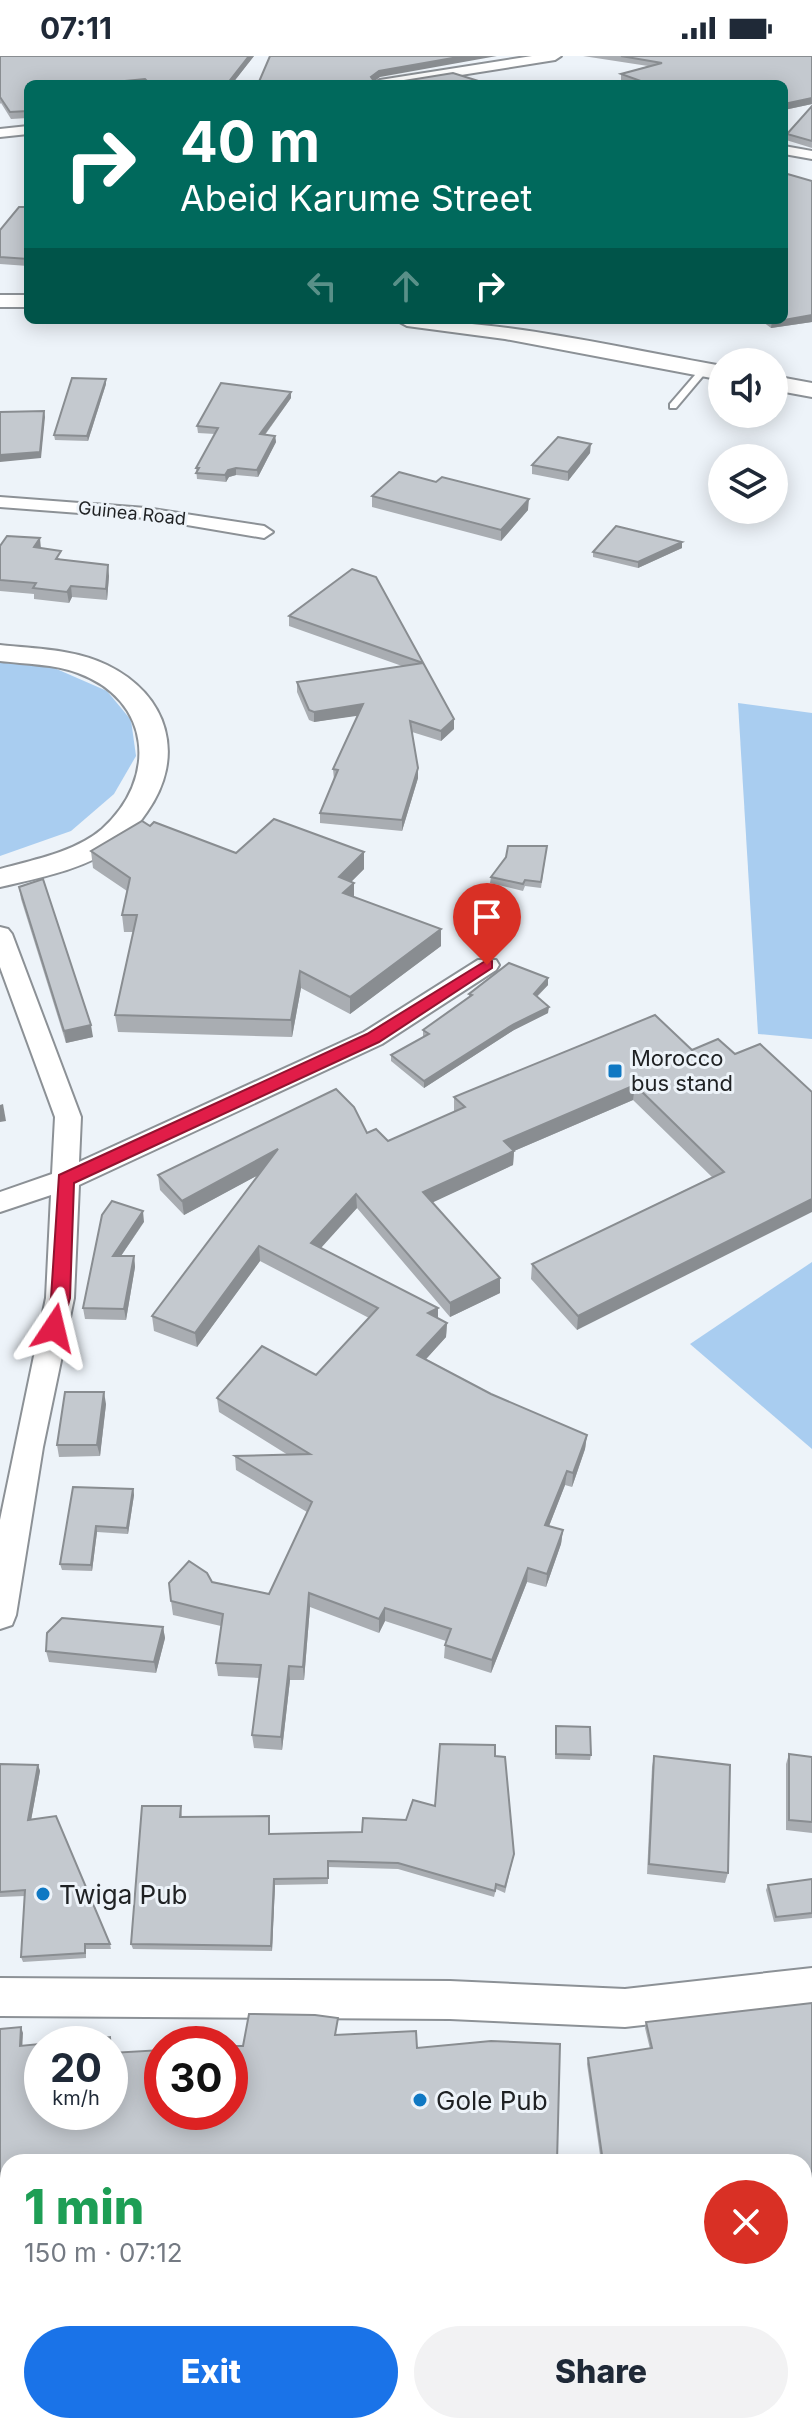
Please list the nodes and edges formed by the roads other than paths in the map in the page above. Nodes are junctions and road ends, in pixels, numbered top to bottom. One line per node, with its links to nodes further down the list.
1 (555, 56): 2 (street)
2 (469, 72): 3 (street); 4 (street)
3 (410, 80)
4 (498, 80)
5 (24, 130): 6 (street)
6 (0, 133)
7 (788, 151): 8 (street)
8 (812, 155)
9 (0, 301): 10 (street)
10 (24, 301)
11 (437, 324): 12 (street)
12 (708, 370)
13 (708, 375): 16 (lane)
14 (788, 386): 15 (street)
15 (812, 390)
16 (673, 406)
17 (0, 502): 18 (street, Guinea Road)
18 (264, 532)
19 (0, 653): 20 (street)
20 (0, 878)
21 (0, 934): 23 (street)
22 (487, 965): 23 (street)
23 (65, 1180): 24 (street); 25 (street)
24 (0, 1202)
25 (0, 1615)
26 (812, 1987): 27 (street)
27 (0, 1997)

